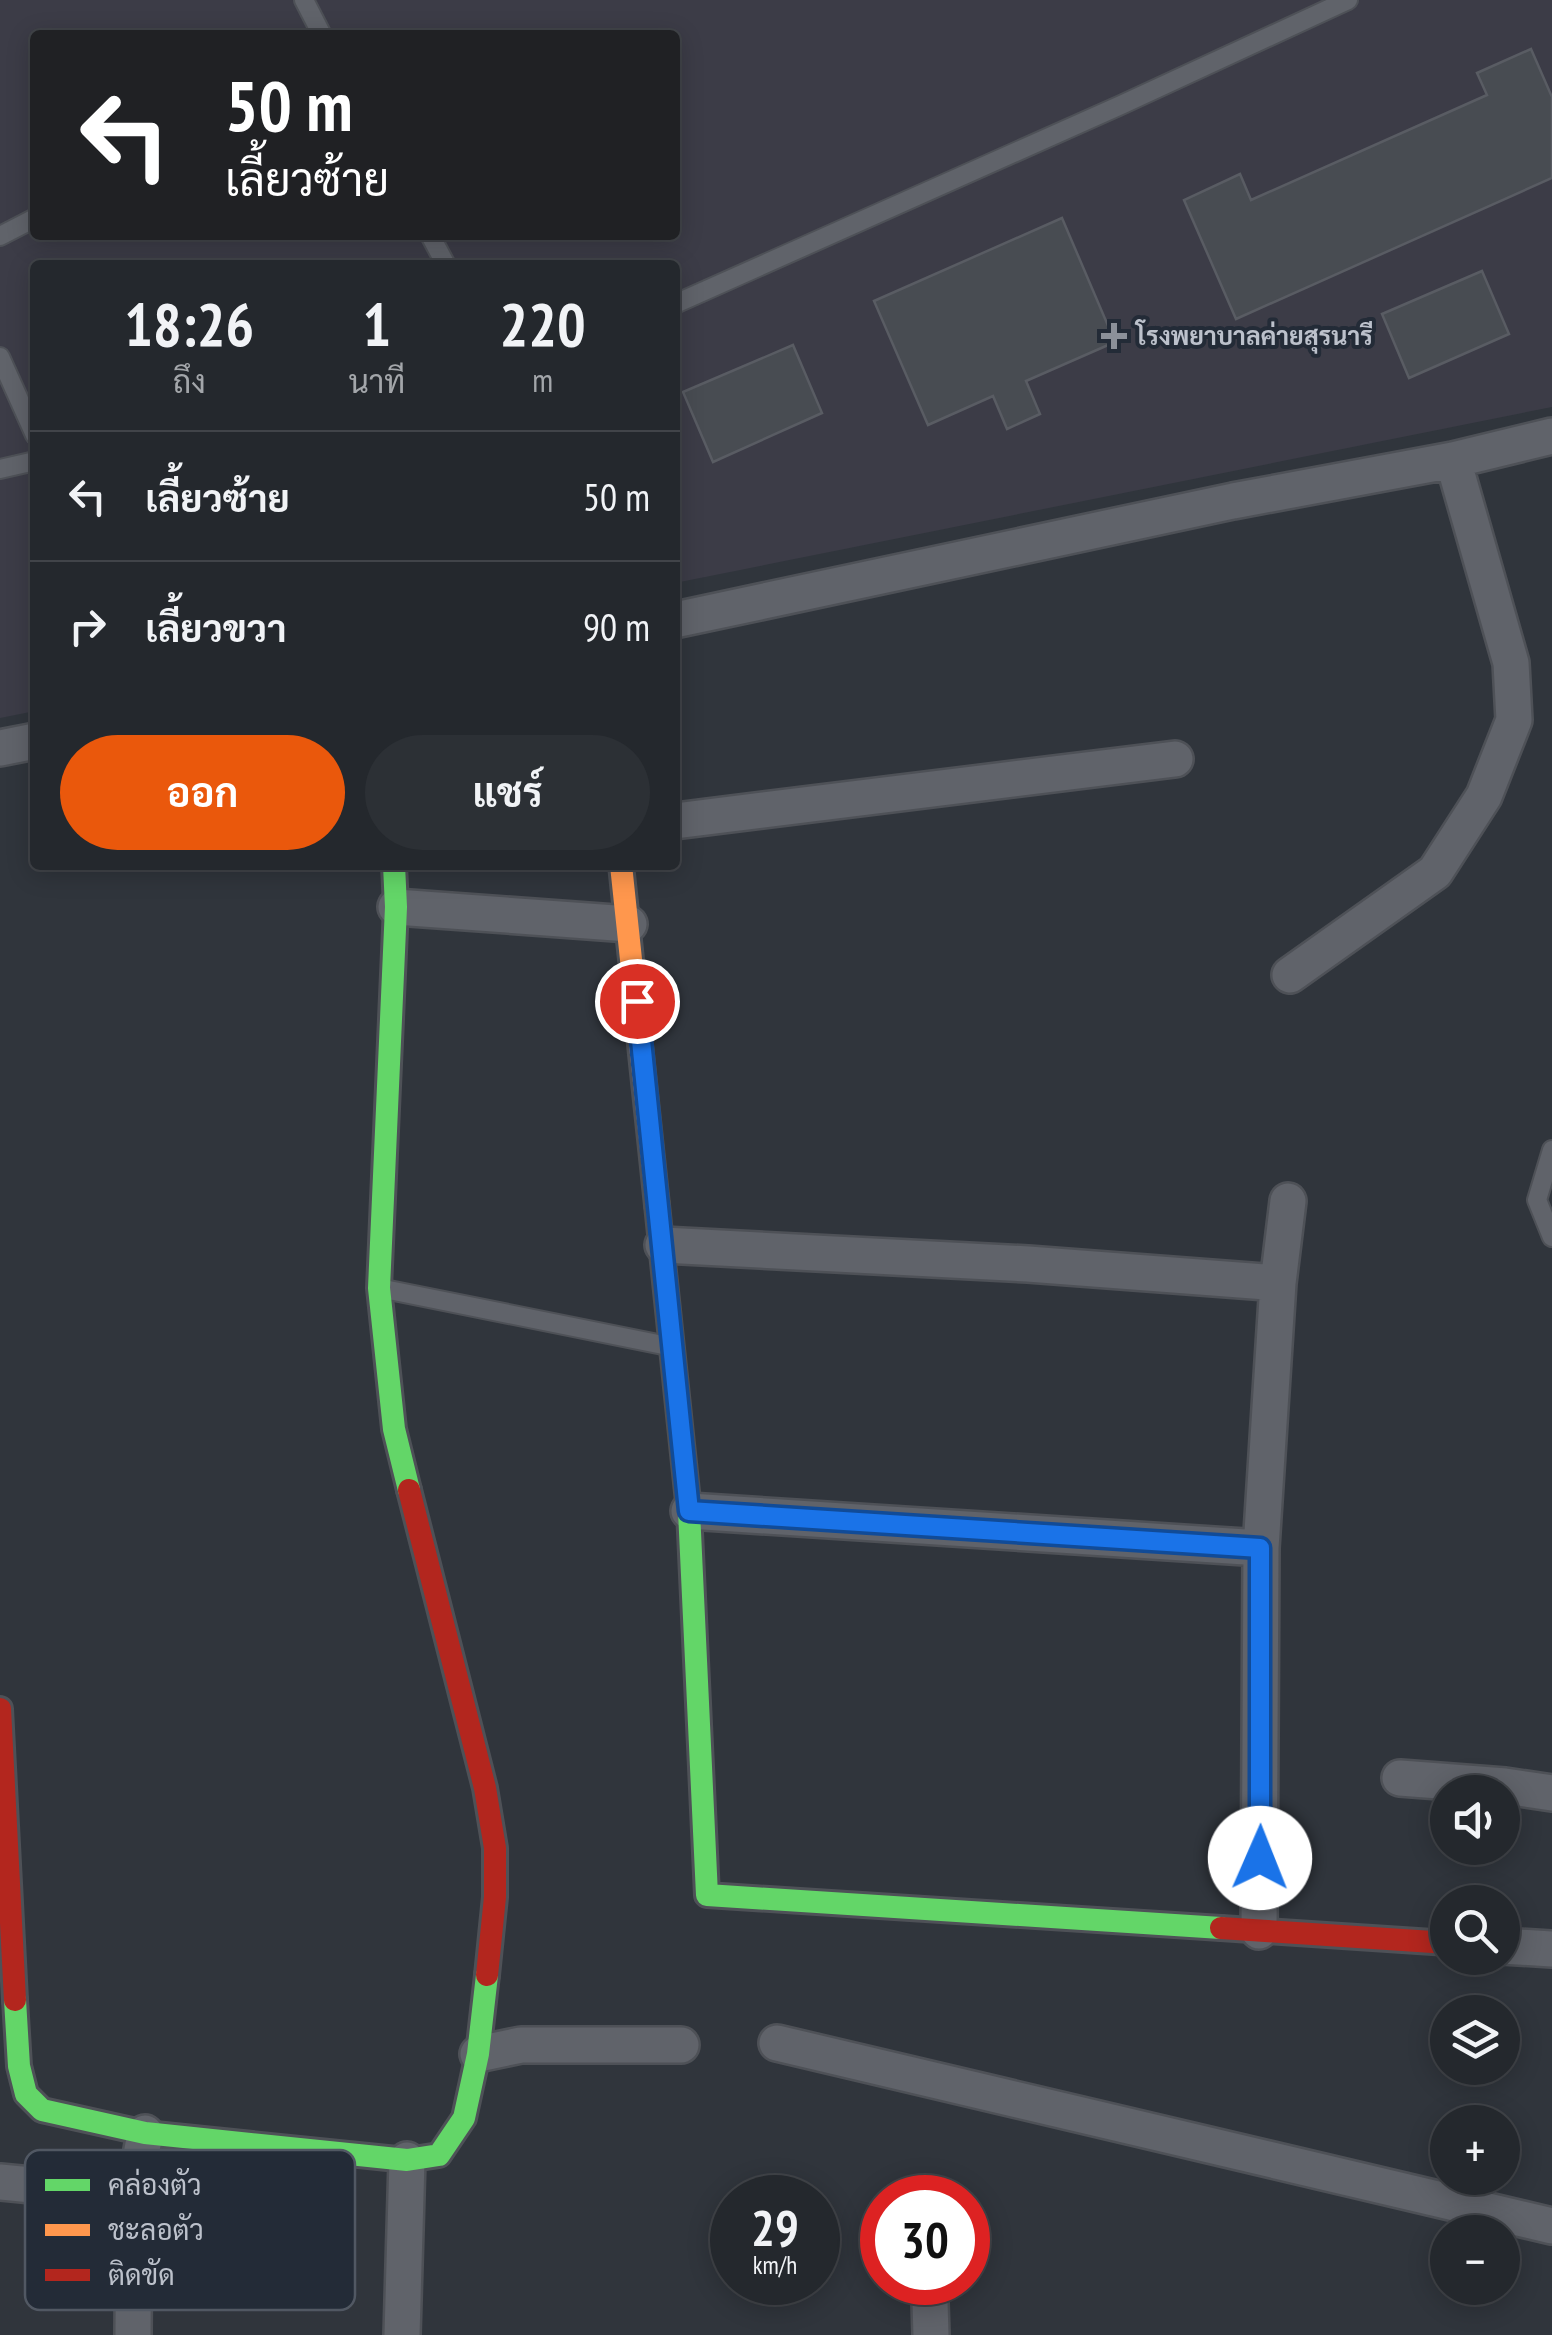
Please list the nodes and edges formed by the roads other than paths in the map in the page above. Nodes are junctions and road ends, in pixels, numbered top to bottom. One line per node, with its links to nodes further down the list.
1 (304, 0): 3 (lane)
2 (1348, 0): 6 (lane)
3 (319, 30)
4 (30, 221): 5 (lane)
5 (0, 236)
6 (680, 302)
7 (0, 357): 8 (lane)
8 (30, 424)
9 (1552, 436): 10 (street)
10 (1454, 460): 13 (street); 22 (street)
11 (30, 462): 12 (lane)
12 (0, 469)
13 (680, 619)
14 (30, 742): 15 (street)
15 (0, 748)
16 (1175, 759): 17 (street)
17 (680, 820)
18 (394, 870): 20 (street)
19 (623, 870): 21 (street)
20 (396, 907): 21 (street); 28 (street)
21 (629, 924): 26 (street)
22 (1290, 975)
23 (1552, 1150): 25 (lane)
24 (1288, 1201): 27 (street)
25 (1552, 1237)
26 (663, 1246): 27 (street); 29 (street)
27 (1278, 1284): 31 (street)
28 (379, 1288): 29 (lane); 41 (street)
29 (672, 1348): 30 (street)
30 (689, 1511): 31 (street); 35 (street)
31 (1260, 1548): 35 (street)
32 (0, 1709): 42 (street)
33 (1400, 1778): 34 (street)
34 (1552, 1793)
35 (1259, 1931): 36 (street)
36 (1430, 1942)
37 (1520, 1947): 38 (street)
38 (1552, 1950)
39 (778, 2043): 49 (street)
40 (681, 2045): 41 (street)
41 (478, 2054): 46 (street)
42 (145, 2133): 43 (street); 44 (street)
43 (142, 2150)
44 (310, 2150)
45 (355, 2155): 46 (street)
46 (407, 2160): 52 (street)
47 (0, 2182): 48 (street)
48 (25, 2185)
49 (1552, 2226)
50 (132, 2310): 51 (street)
51 (132, 2335)
52 (402, 2335)

